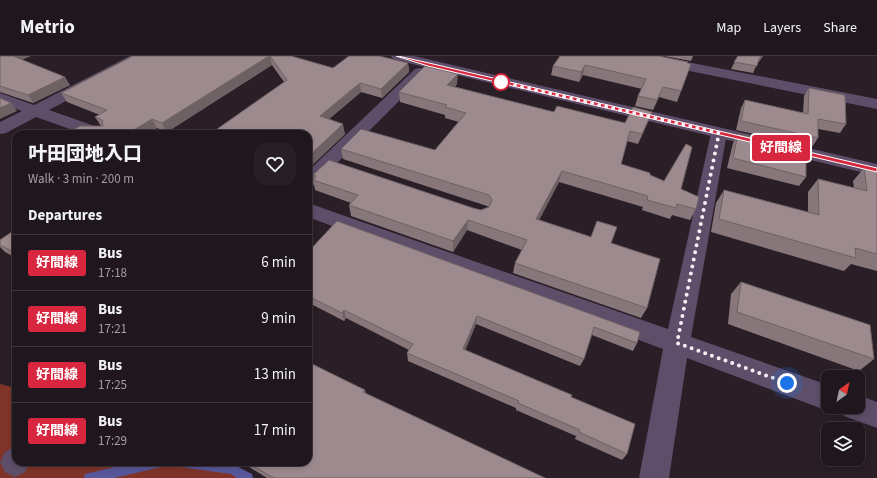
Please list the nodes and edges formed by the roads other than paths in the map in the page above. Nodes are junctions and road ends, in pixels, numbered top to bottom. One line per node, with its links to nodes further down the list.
1 (141, 56): 7 (street)
2 (398, 56): 4 (street)
3 (635, 56): 6 (street)
4 (428, 64): 10 (street); 11 (street)
5 (0, 98): 7 (street)
6 (877, 104)
7 (36, 110): 8 (street); 9 (street)
8 (0, 129)
9 (89, 130)
10 (719, 133): 13 (street); 16 (street)
11 (328, 162): 12 (street); 14 (street)
12 (349, 170)
13 (877, 170)
14 (312, 177)
15 (312, 211): 16 (street)
16 (677, 343): 17 (street); 20 (street)
17 (821, 395)
18 (865, 411): 19 (street)
19 (877, 415)
20 (654, 478)

